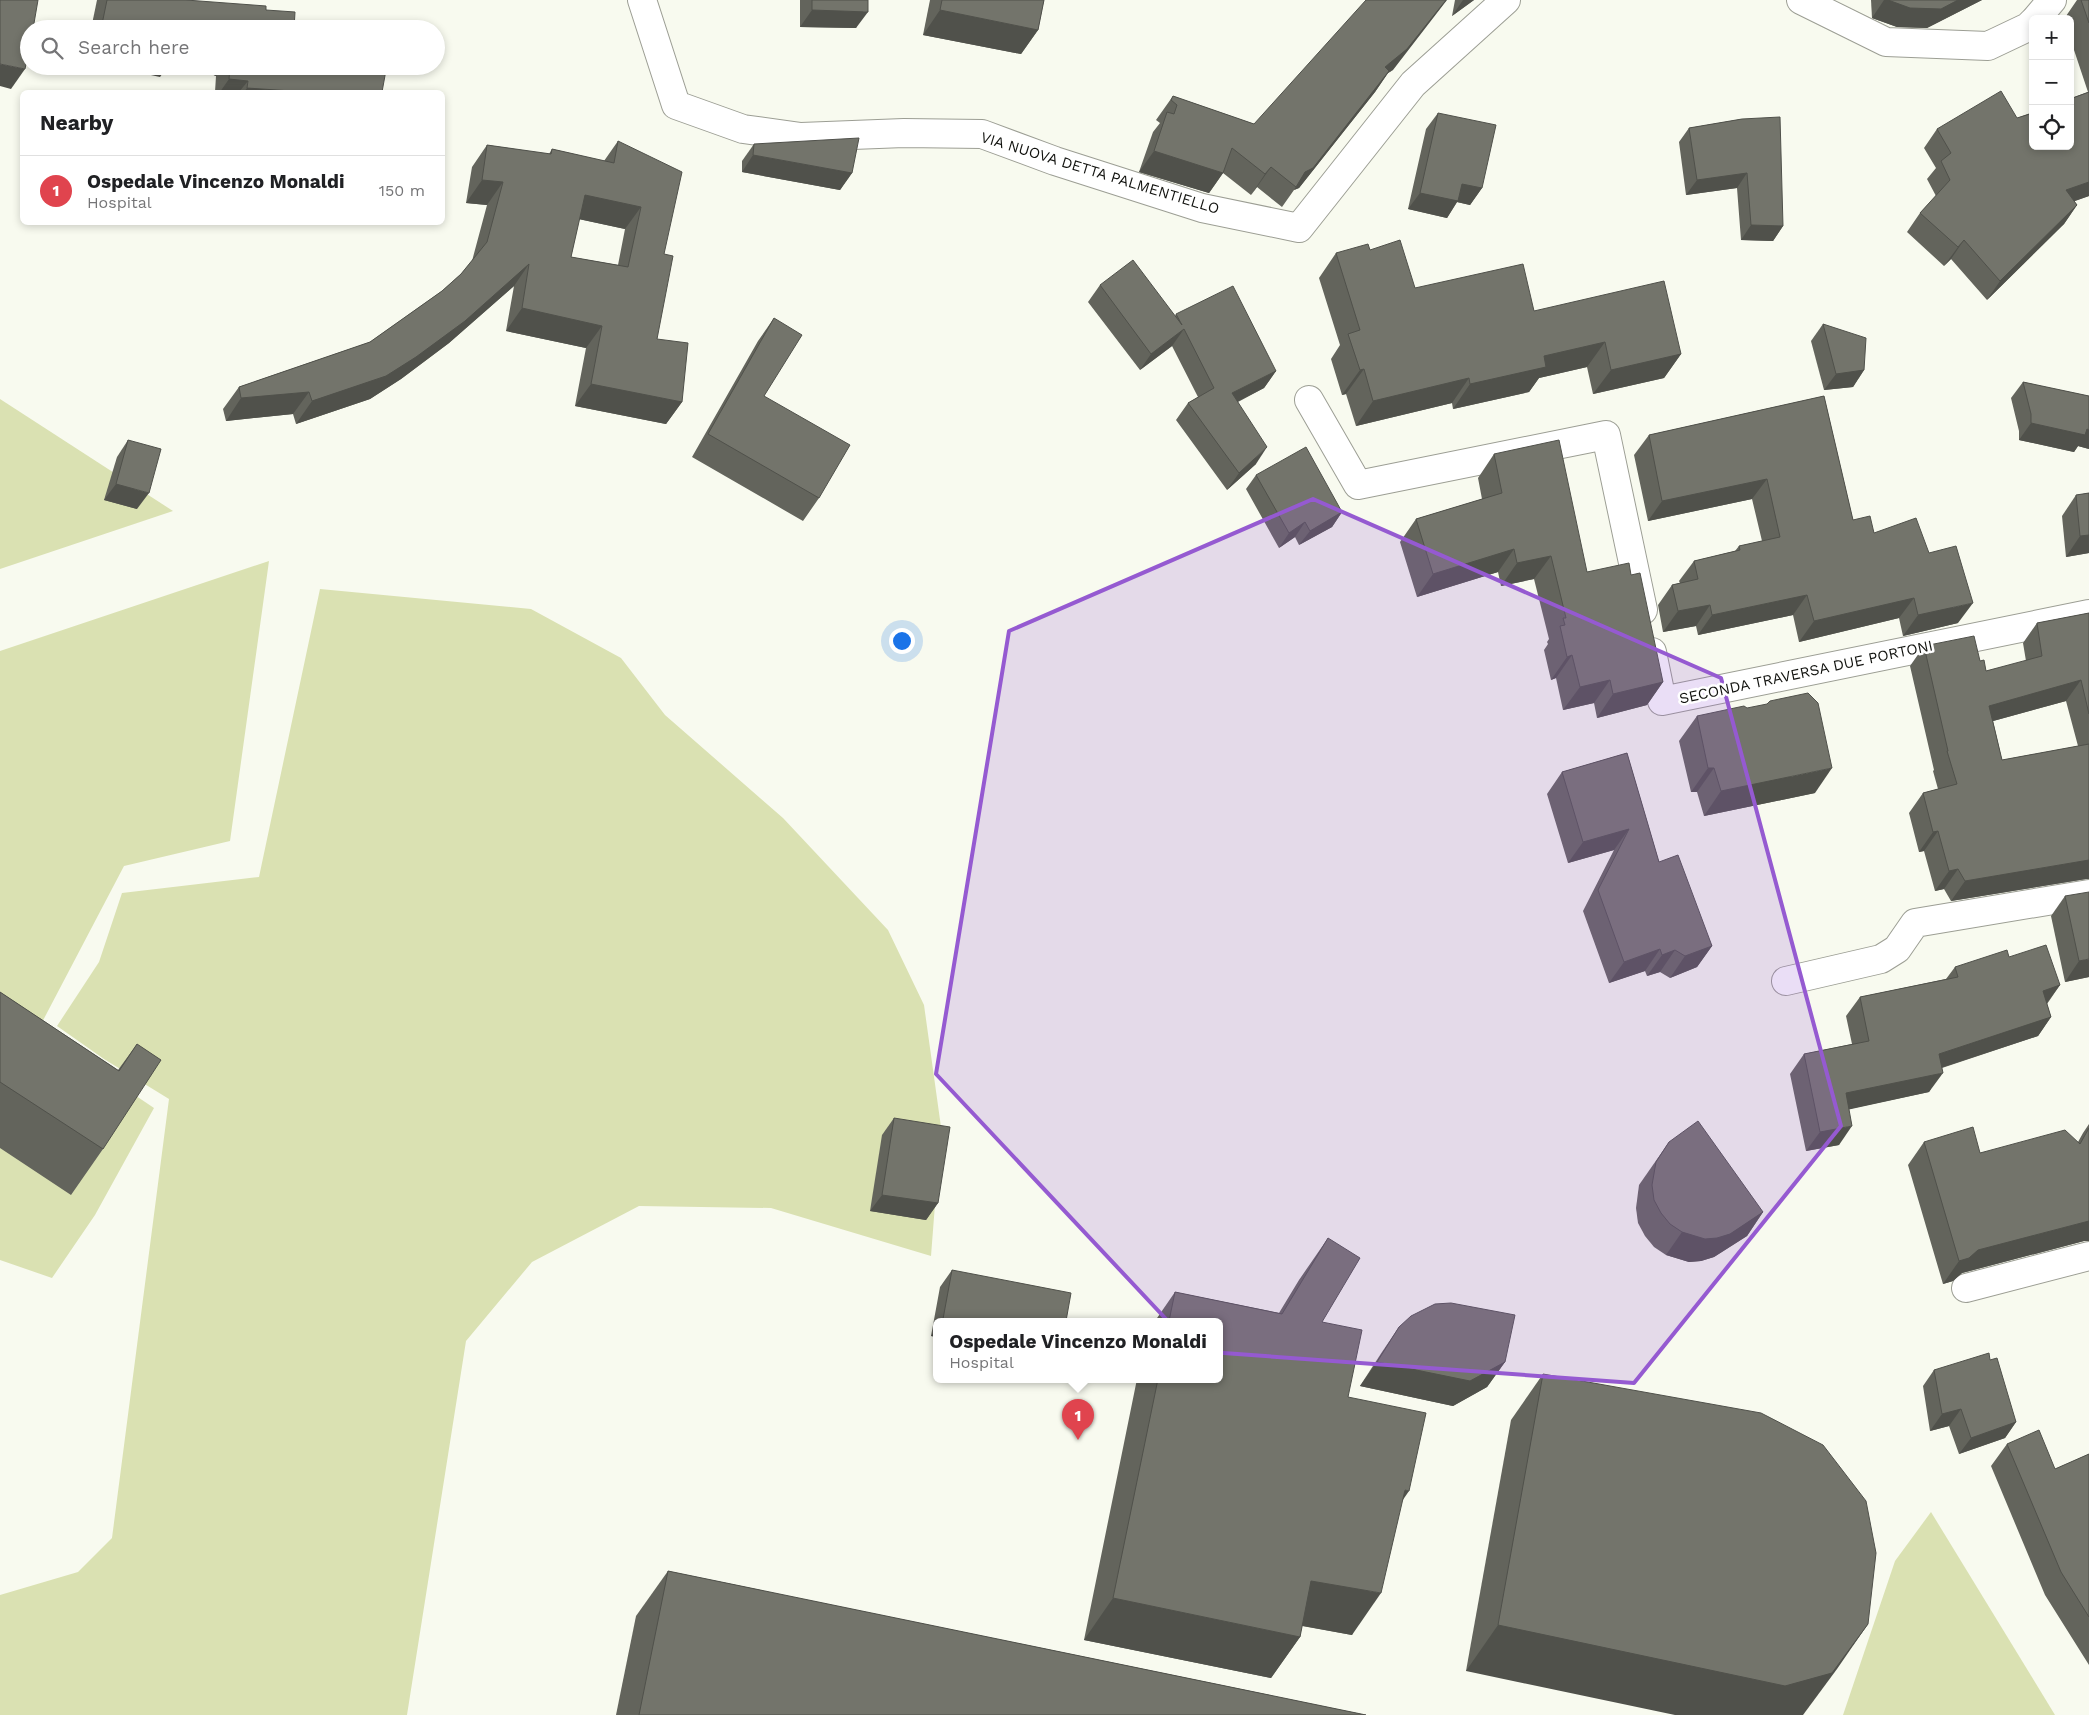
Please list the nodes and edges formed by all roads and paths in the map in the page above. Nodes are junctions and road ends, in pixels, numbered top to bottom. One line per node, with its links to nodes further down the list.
1 (642, 0): 2 (street, VIA NUOVA DETTA PALMENTIELLO)
2 (1506, 0)
3 (1801, 0): 6 (street)
4 (2052, 0): 5 (street)
5 (2039, 15)
6 (2029, 26)
7 (1308, 400): 8 (street, SECONDA TRAVERSA DUE PORTONI)
8 (2089, 614)
9 (2089, 894): 10 (street)
10 (1786, 981)
11 (2089, 1256): 12 (street)
12 (1966, 1288)

